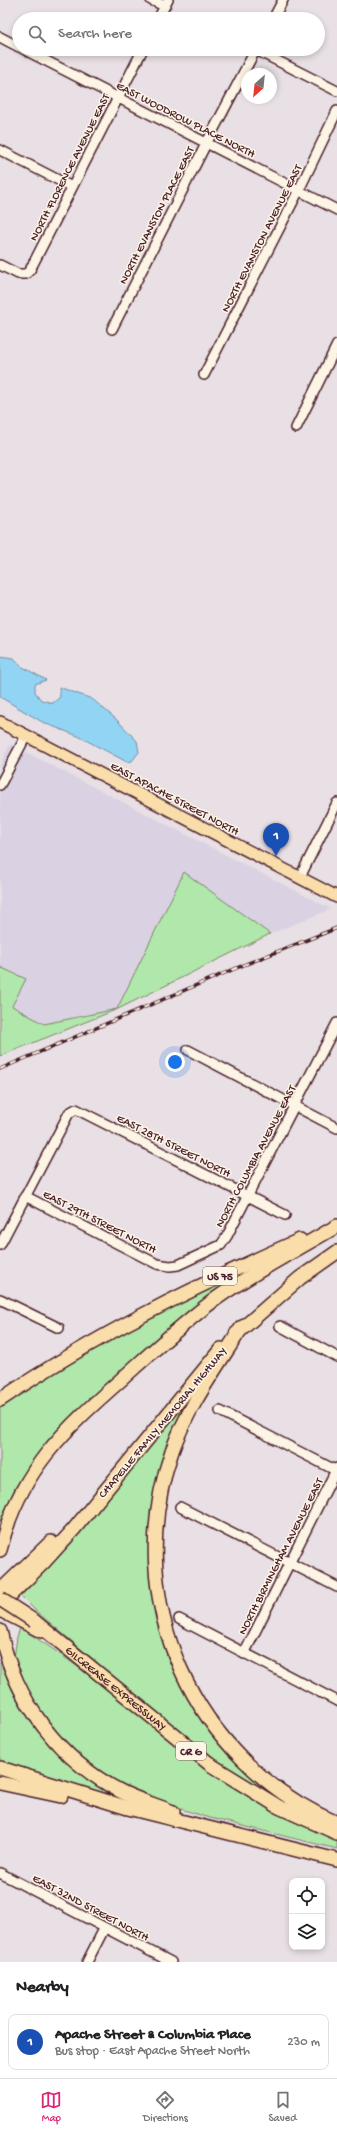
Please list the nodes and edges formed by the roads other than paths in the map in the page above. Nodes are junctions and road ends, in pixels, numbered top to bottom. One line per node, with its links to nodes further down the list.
1 (151, 0): 3 (street)
2 (283, 0): 5 (street)
3 (166, 3): 4 (street)
4 (162, 12)
5 (276, 12)
6 (0, 37): 7 (street)
7 (12, 43)
8 (37, 56): 13 (street, EAST WOODROW PLACE NORTH)
9 (139, 56): 13 (street, NORTH FLORENCE AVENUE EAST)
10 (252, 56): 15 (street, NORTH EVANSTON PLACE EAST)
11 (270, 56): 12 (street)
12 (337, 91)
13 (118, 98): 15 (street, EAST WOODROW PLACE NORTH); 17 (street, NORTH FLORENCE AVENUE EAST)
14 (337, 110): 18 (street, NORTH EVANSTON AVENUE EAST)
15 (206, 144): 18 (street, EAST WOODROW PLACE NORTH); 21 (street, NORTH EVANSTON PLACE EAST)
16 (0, 150): 17 (street)
17 (72, 187): 20 (street, NORTH FLORENCE AVENUE EAST)
18 (299, 190): 19 (street, EAST WOODROW PLACE NORTH); 23 (street, NORTH EVANSTON AVENUE EAST)
19 (337, 210)
20 (0, 265)
21 (112, 329)
22 (337, 345): 24 (street)
23 (204, 375)
24 (296, 428)
25 (0, 722): 26 (main road, EAST APACHE STREET NORTH)
26 (26, 736): 27 (street); 29 (main road, EAST APACHE STREET NORTH)
27 (0, 785)
28 (337, 803): 29 (street)
29 (300, 877): 30 (main road, EAST APACHE STREET NORTH)
30 (337, 896)
31 (337, 1023): 33 (street, NORTH COLUMBIA AVENUE EAST)
32 (188, 1050): 33 (street)
33 (296, 1106): 34 (street); 36 (street, NORTH COLUMBIA AVENUE EAST)
34 (337, 1128)
35 (25, 1196): 36 (street, EAST 28TH STREET NORTH); 39 (street); 41 (street, EAST 29TH STREET NORTH)
36 (248, 1196): 37 (street, EAST 28TH STREET NORTH); 41 (street, NORTH COLUMBIA AVENUE EAST)
37 (285, 1215)
38 (337, 1225): 46 (highway, US 75); 54 (highway)
39 (0, 1245)
40 (337, 1252): 44 (highway, CHAPELLE FAMILY MEMORIAL HIGHWAY)
41 (164, 1266)
42 (0, 1300): 45 (street)
43 (280, 1326): 47 (street)
44 (242, 1327): 52 (highway, CHAPELLE FAMILY MEMORIAL HIGHWAY); 68 (highway)
45 (59, 1328)
46 (106, 1335): 48 (highway); 49 (highway, US 75)
47 (337, 1357)
48 (0, 1391)
49 (0, 1400)
50 (220, 1411): 51 (street)
51 (337, 1470): 55 (street, NORTH BIRMINGHAM AVENUE EAST)
52 (113, 1480): 57 (highway); 59 (highway, CHAPELLE FAMILY MEMORIAL HIGHWAY)
53 (180, 1507): 55 (street)
54 (0, 1550)
55 (291, 1563): 56 (street); 64 (street, NORTH BIRMINGHAM AVENUE EAST)
56 (337, 1587)
57 (0, 1591)
58 (0, 1598): 62 (highway, GILCREASE EXPRESSWAY / CR G, bridge)
59 (0, 1605)
60 (0, 1610): 62 (highway)
61 (178, 1619): 64 (street)
62 (32, 1624): 70 (highway, GILCREASE EXPRESSWAY / CR G)
63 (0, 1631): 71 (highway)
64 (244, 1654): 65 (street)
65 (337, 1701)
66 (0, 1768): 69 (highway)
67 (0, 1783): 69 (highway)
68 (337, 1823)
69 (205, 1827): 71 (highway)
70 (337, 1833)
71 (246, 1838): 72 (highway)
72 (337, 1860)
73 (0, 1873): 74 (street, EAST 32ND STREET NORTH)
74 (104, 1929): 75 (street); 76 (street, EAST 32ND STREET NORTH)
75 (87, 1962)
76 (171, 1962)

